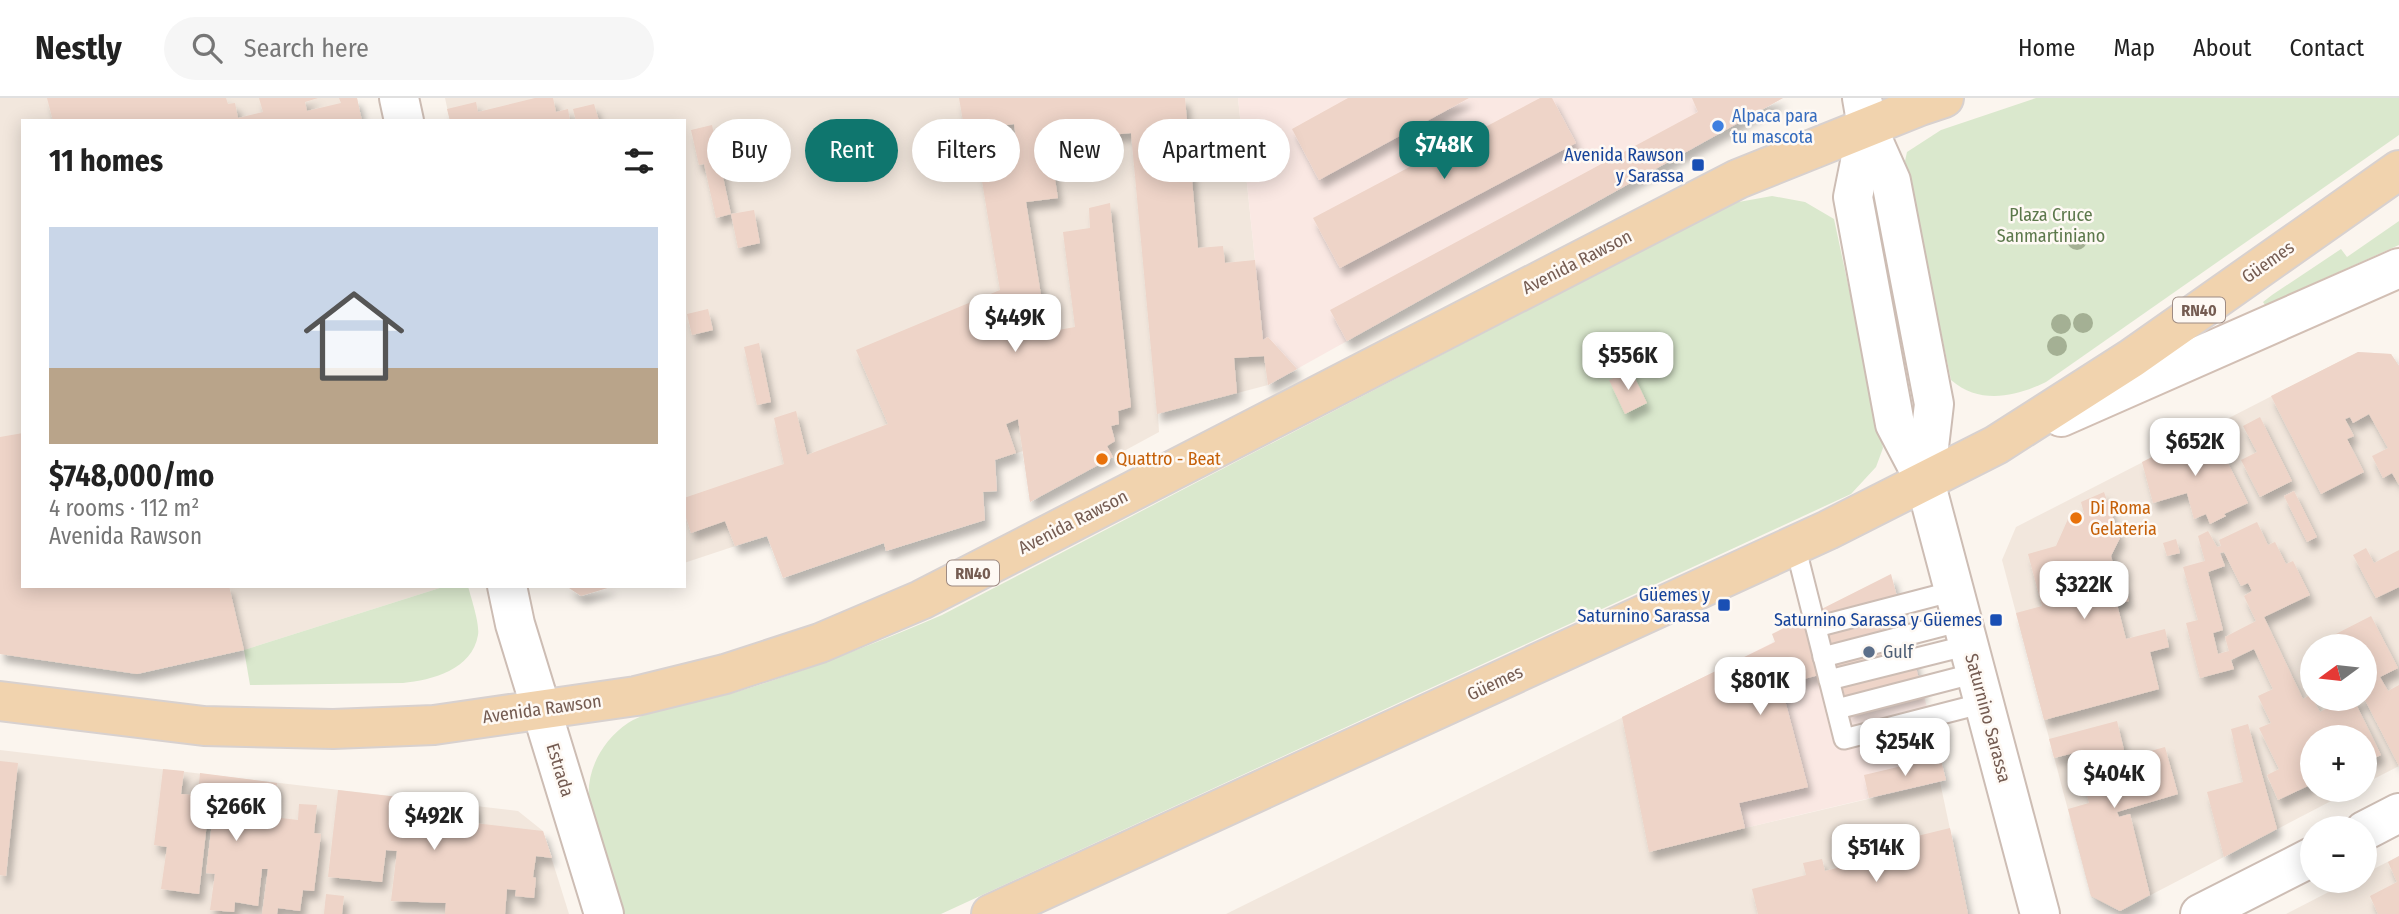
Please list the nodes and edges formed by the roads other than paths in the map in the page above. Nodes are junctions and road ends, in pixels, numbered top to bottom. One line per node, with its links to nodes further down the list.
1 (399, 98): 4 (street)
2 (1933, 101): 3 (main road, Avenida Rawson / RN40)
3 (1864, 113): 8 (street, Saturnino Sarassa); 16 (main road, Avenida Rawson / RN40)
4 (404, 119)
5 (2399, 170): 7 (main road, Güemes / RN40)
6 (2396, 276): 7 (street, Güemes)
7 (1996, 445): 8 (main road, Güemes / RN40)
8 (1925, 481): 9 (main road, Güemes / RN40); 12 (street, Saturnino Sarassa)
9 (1795, 545): 11 (lane); 21 (main road, Güemes / RN40)
10 (507, 588): 16 (street, Estrada)
11 (1816, 627): 12 (lane); 13 (lane)
12 (1968, 643): 13 (lane); 14 (lane); 14 (lane); 14 (lane); 22 (street, Saturnino Sarassa)
13 (1822, 652): 14 (lane)
14 (1833, 694)
15 (0, 701): 16 (main road, Avenida Rawson / RN40)
16 (542, 710): 20 (street, Estrada)
17 (2399, 813): 18 (street)
18 (2377, 824)
19 (2300, 863): 23 (street)
20 (604, 914)
21 (991, 914)
22 (2040, 914)
23 (2200, 914)

